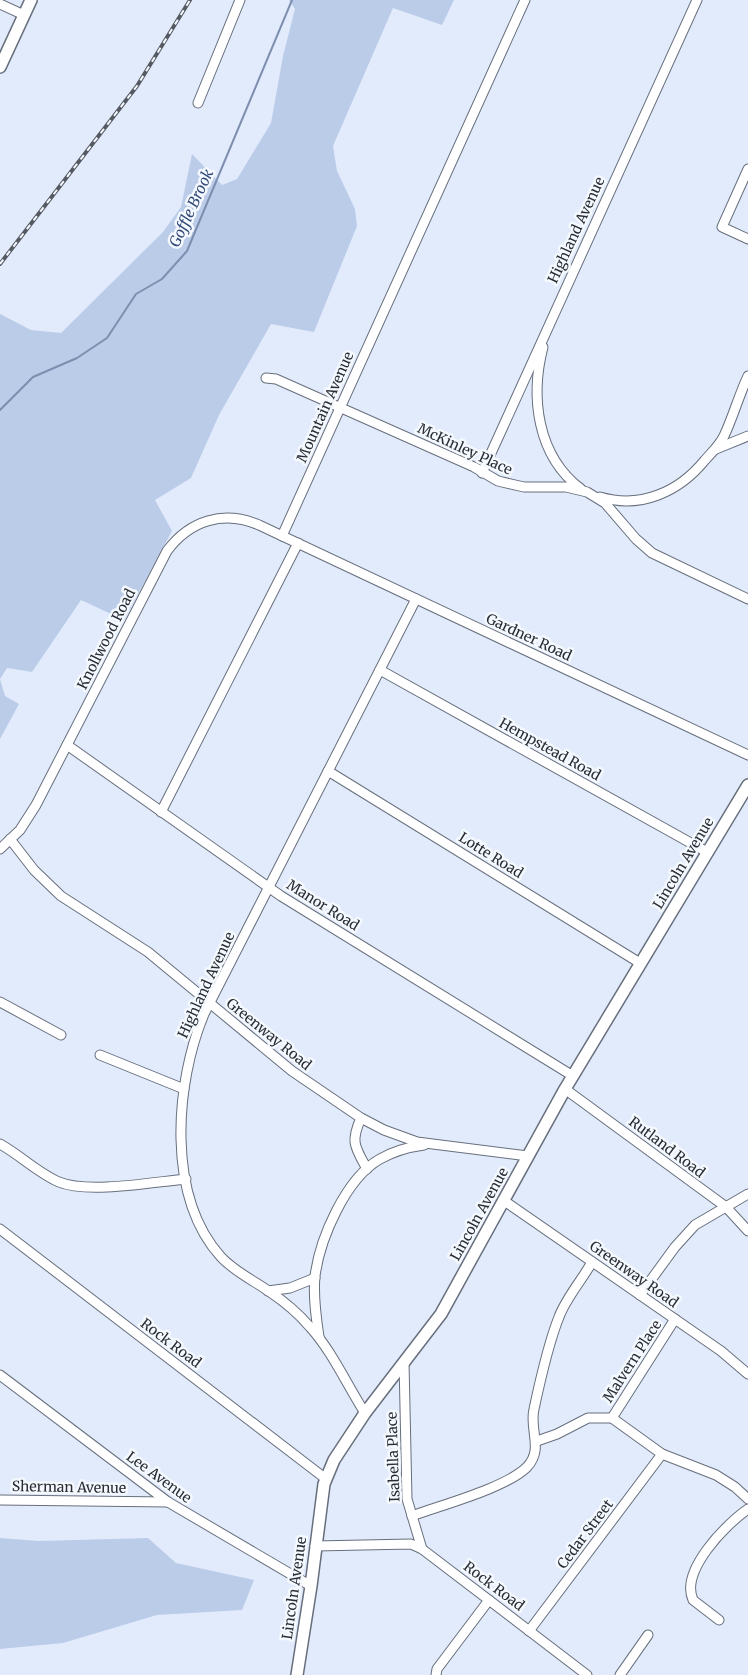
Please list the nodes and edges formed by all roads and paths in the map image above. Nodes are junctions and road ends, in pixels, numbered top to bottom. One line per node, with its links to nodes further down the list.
1 (31, 0): 6 (main road)
2 (240, 0): 8 (street)
3 (524, 0): 14 (street, Mountain Avenue)
4 (697, 0): 11 (street, Highland Avenue)
5 (0, 4): 6 (street)
6 (24, 16): 7 (main road)
7 (0, 67)
8 (198, 103)
9 (748, 169): 10 (street)
10 (748, 239)
11 (550, 322): 17 (street, Highland Avenue); 18 (street)
12 (748, 376): 16 (street)
13 (266, 378): 14 (street, McKinley Place)
14 (340, 407): 17 (street, McKinley Place); 19 (street, Mountain Avenue)
15 (748, 436): 16 (street)
16 (716, 449): 18 (street)
17 (482, 472): 18 (street, McKinley Place)
18 (588, 492): 22 (street, McKinley Place)
19 (282, 536): 20 (street); 24 (street, Knollwood Road)
20 (298, 543): 21 (street, Gardner Road); 28 (street)
21 (416, 599): 23 (street, Highland Avenue); 25 (street, Gardner Road)
22 (748, 599)
23 (380, 670): 26 (street, Highland Avenue); 31 (street, Hempstead Road)
24 (67, 745): 28 (street, Manor Road); 29 (street, Knollwood Road)
25 (748, 755)
26 (328, 771): 32 (street, Highland Avenue); 33 (street, Lotte Road)
27 (748, 785): 31 (main road, Lincoln Avenue)
28 (161, 812): 32 (street, Manor Road)
29 (10, 839): 30 (street, Knollwood Road); 35 (street, Greenway Road)
30 (0, 849)
31 (707, 852): 33 (main road, Lincoln Avenue)
32 (269, 887): 35 (street, Highland Avenue); 38 (street, Manor Road)
33 (640, 963): 38 (main road, Lincoln Avenue)
34 (0, 1002): 36 (street)
35 (210, 1004): 39 (street, Highland Avenue); 41 (street, Greenway Road)
36 (61, 1035)
37 (100, 1055): 39 (street)
38 (573, 1076): 40 (main road, Lincoln Avenue)
39 (184, 1089): 46 (street, Highland Avenue)
40 (566, 1089): 44 (main road, Lincoln Avenue); 49 (street, Rutland Road)
41 (361, 1118): 43 (street, Greenway Road); 45 (street)
42 (0, 1144): 46 (street)
43 (437, 1144): 44 (street, Greenway Road); 45 (street)
44 (528, 1156): 48 (main road, Lincoln Avenue)
45 (367, 1169): 53 (street)
46 (186, 1179): 54 (street, Highland Avenue)
47 (748, 1194): 49 (street)
48 (503, 1200): 52 (street, Greenway Road); 58 (main road, Lincoln Avenue)
49 (726, 1207): 51 (street, Rutland Road); 55 (street)
50 (0, 1229): 65 (street, Rock Road)
51 (748, 1231)
52 (592, 1262): 55 (street, Greenway Road); 63 (street)
53 (315, 1278): 54 (street); 57 (street)
54 (268, 1291): 57 (street, Highland Avenue)
55 (640, 1295): 56 (street, Greenway Road)
56 (675, 1319): 59 (street, Greenway Road); 62 (street, Malvern Place)
57 (319, 1338): 61 (street, Highland Avenue)
58 (404, 1362): 61 (main road, Lincoln Avenue); 70 (street, Isabella Place)
59 (748, 1374)
60 (0, 1375): 68 (street, Lee Avenue)
61 (365, 1413): 65 (main road, Lincoln Avenue)
62 (612, 1418): 63 (street); 64 (street)
63 (537, 1440): 70 (street)
64 (662, 1454): 66 (street); 76 (street, Cedar Street)
65 (326, 1479): 71 (main road, Lincoln Avenue)
66 (748, 1499)
67 (0, 1500): 68 (street, Sherman Avenue)
68 (168, 1502): 73 (street, Lee Avenue)
69 (748, 1509): 75 (street)
70 (412, 1516): 72 (street, Isabella Place)
71 (315, 1546): 72 (street, Rock Road); 73 (main road, Lincoln Avenue)
72 (422, 1549): 74 (street, Rock Road)
73 (312, 1586): 78 (main road, Lincoln Avenue)
74 (489, 1600): 76 (street, Rock Road); 79 (street)
75 (719, 1620)
76 (529, 1630): 80 (street, Rock Road)
77 (648, 1635): 81 (street)
78 (297, 1675)
79 (436, 1675)
80 (587, 1675)
81 (620, 1675)

